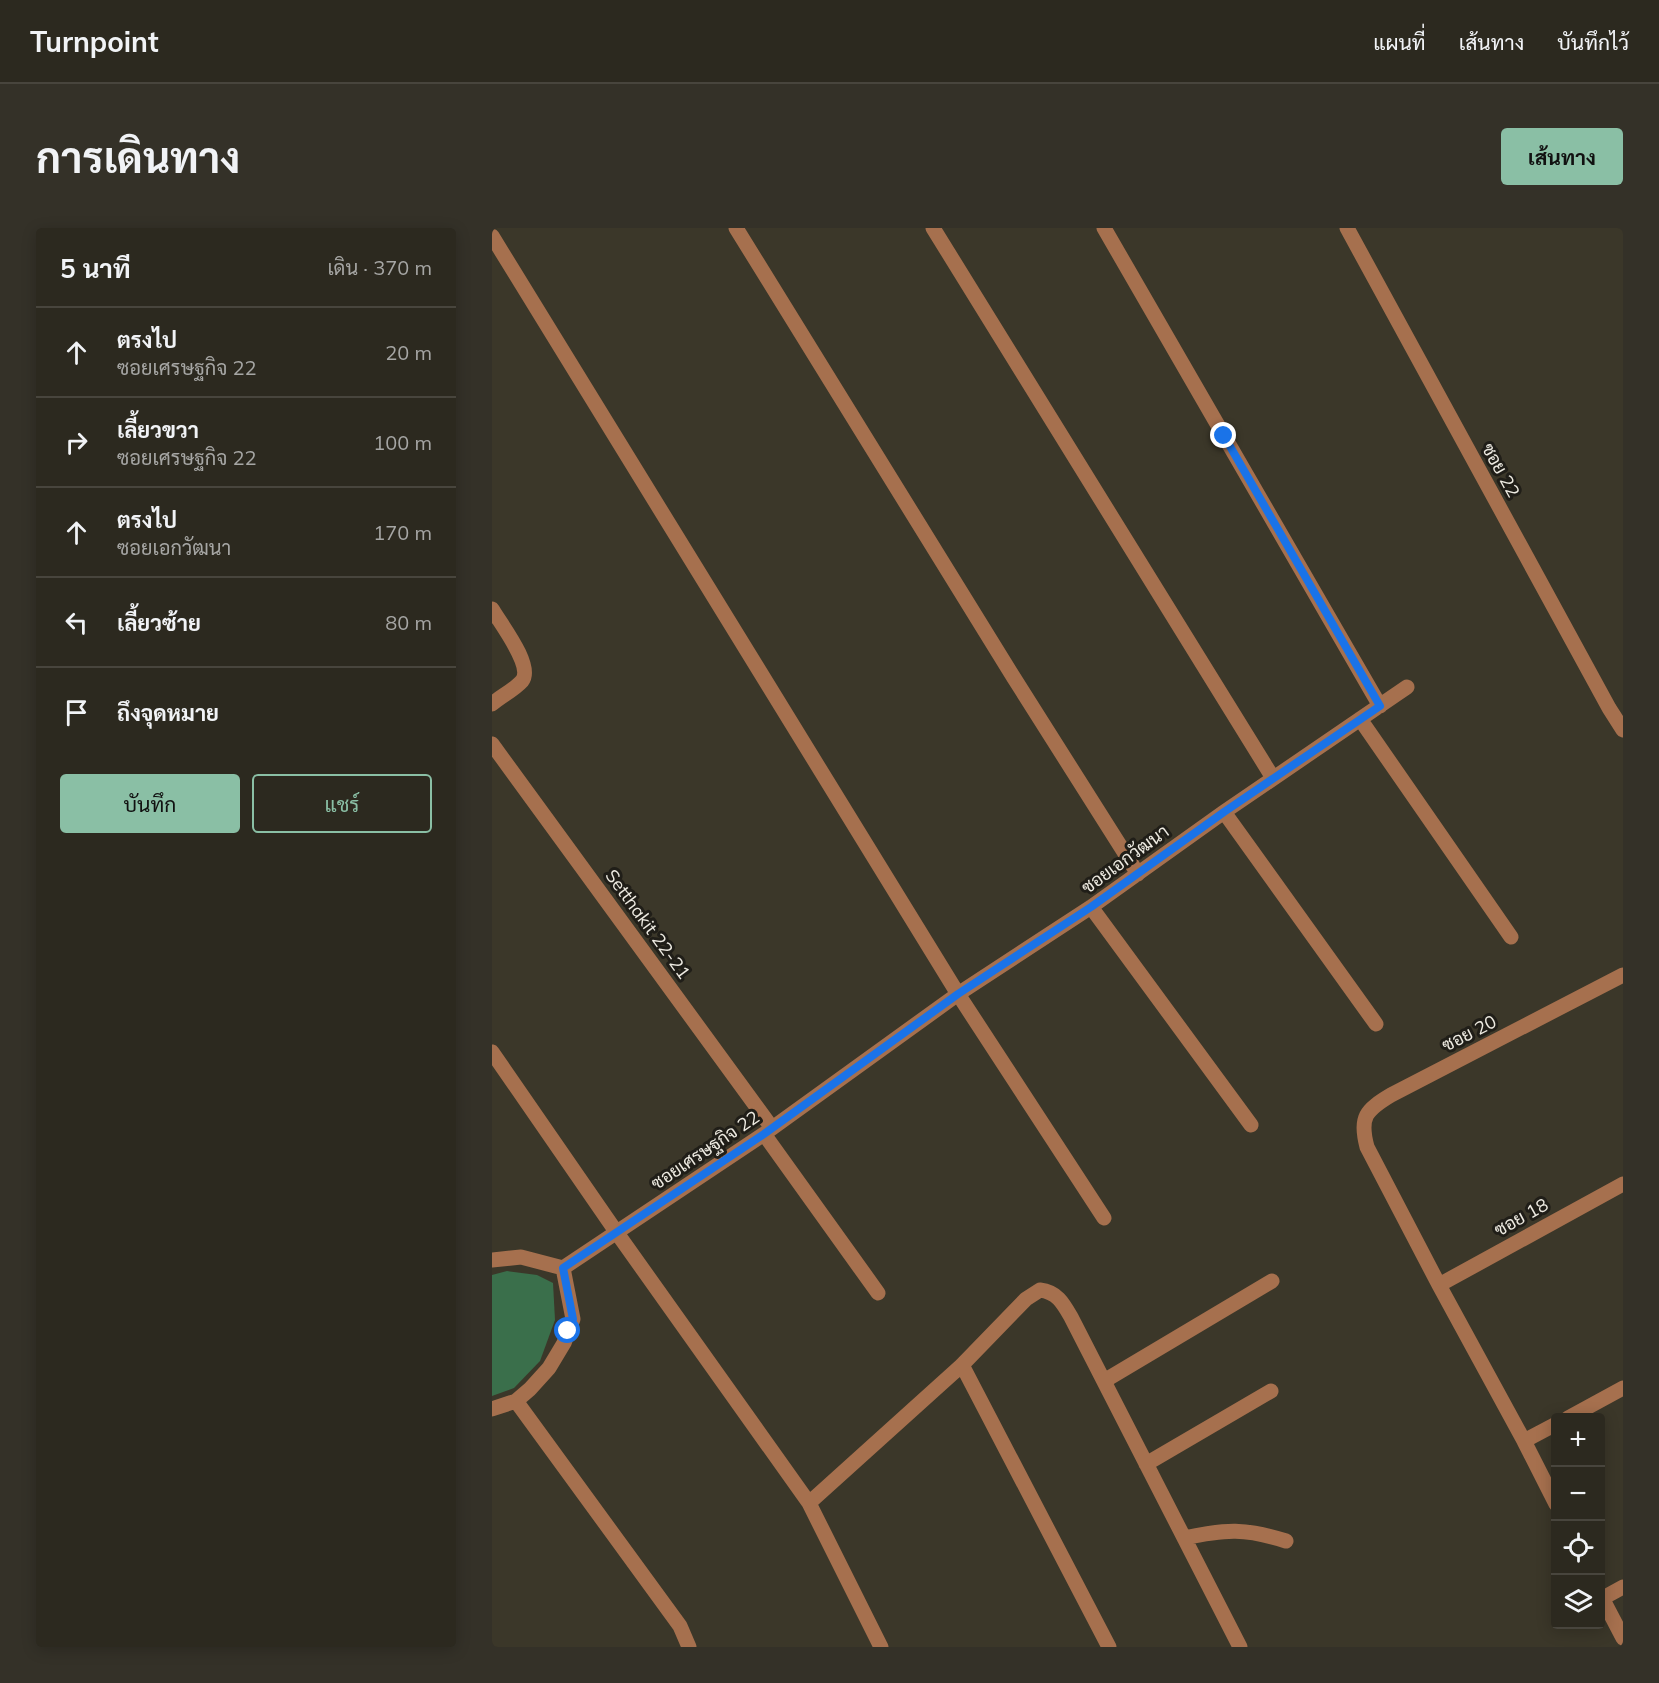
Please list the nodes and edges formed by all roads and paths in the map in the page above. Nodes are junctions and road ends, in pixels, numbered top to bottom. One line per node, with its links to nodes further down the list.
1 (736, 228): 15 (street)
2 (933, 228): 13 (street)
3 (1104, 228): 9 (street)
4 (1347, 228): 11 (street, ซอย 22)
5 (492, 237): 19 (street)
6 (492, 609): 8 (street)
7 (1407, 687): 9 (street, ซอยเอกวัฒนา)
8 (492, 704)
9 (1380, 706): 10 (street, ซอยเอกวัฒนา)
10 (1360, 719): 13 (street, ซอยเอกวัฒนา); 17 (street)
11 (1623, 730)
12 (492, 744): 24 (street, Setthakit 22-21)
13 (1273, 778): 14 (street, ซอยเอกวัฒนา)
14 (1224, 812): 15 (street, ซอยเอกวัฒนา); 20 (street)
15 (1138, 874): 16 (street, ซอยเอกวัฒนา)
16 (1091, 907): 19 (street, ซอยเอกวัฒนา); 23 (street)
17 (1511, 937)
18 (1623, 975): 31 (street, ซอย 20)
19 (958, 994): 22 (street, ซอยเอกวัฒนา); 26 (street)
20 (1376, 1024)
21 (492, 1052): 27 (street)
22 (865, 1061): 24 (street, ซอยเศรษฐกิจ 22)
23 (1251, 1125)
24 (768, 1131): 27 (street, ซอยเศรษฐกิจ 22); 32 (street, Setthakit 22-21)
25 (1623, 1184): 31 (street, ซอย 18)
26 (1104, 1218)
27 (617, 1233): 29 (street, ซอยเศรษฐกิจ 22); 44 (street)
28 (492, 1260): 29 (street)
29 (563, 1268): 37 (street)
30 (1272, 1281): 34 (street)
31 (1439, 1285): 41 (street)
32 (878, 1293)
33 (962, 1365): 34 (street); 44 (street); 53 (street)
34 (1104, 1382): 42 (street)
35 (1623, 1388): 39 (street)
36 (1271, 1391): 42 (street)
37 (516, 1401): 38 (street); 51 (street)
38 (492, 1409)
39 (1577, 1413)
40 (1551, 1427): 41 (street)
41 (1524, 1441): 43 (street)
42 (1146, 1464): 45 (street)
43 (1551, 1494)
44 (809, 1503): 52 (street)
45 (1184, 1538): 46 (street); 54 (street)
46 (1286, 1541)
47 (1623, 1587): 48 (street)
48 (1605, 1595)
49 (1605, 1602): 50 (street)
50 (1623, 1638)
51 (689, 1647)
52 (881, 1647)
53 (1109, 1647)
54 (1240, 1647)

